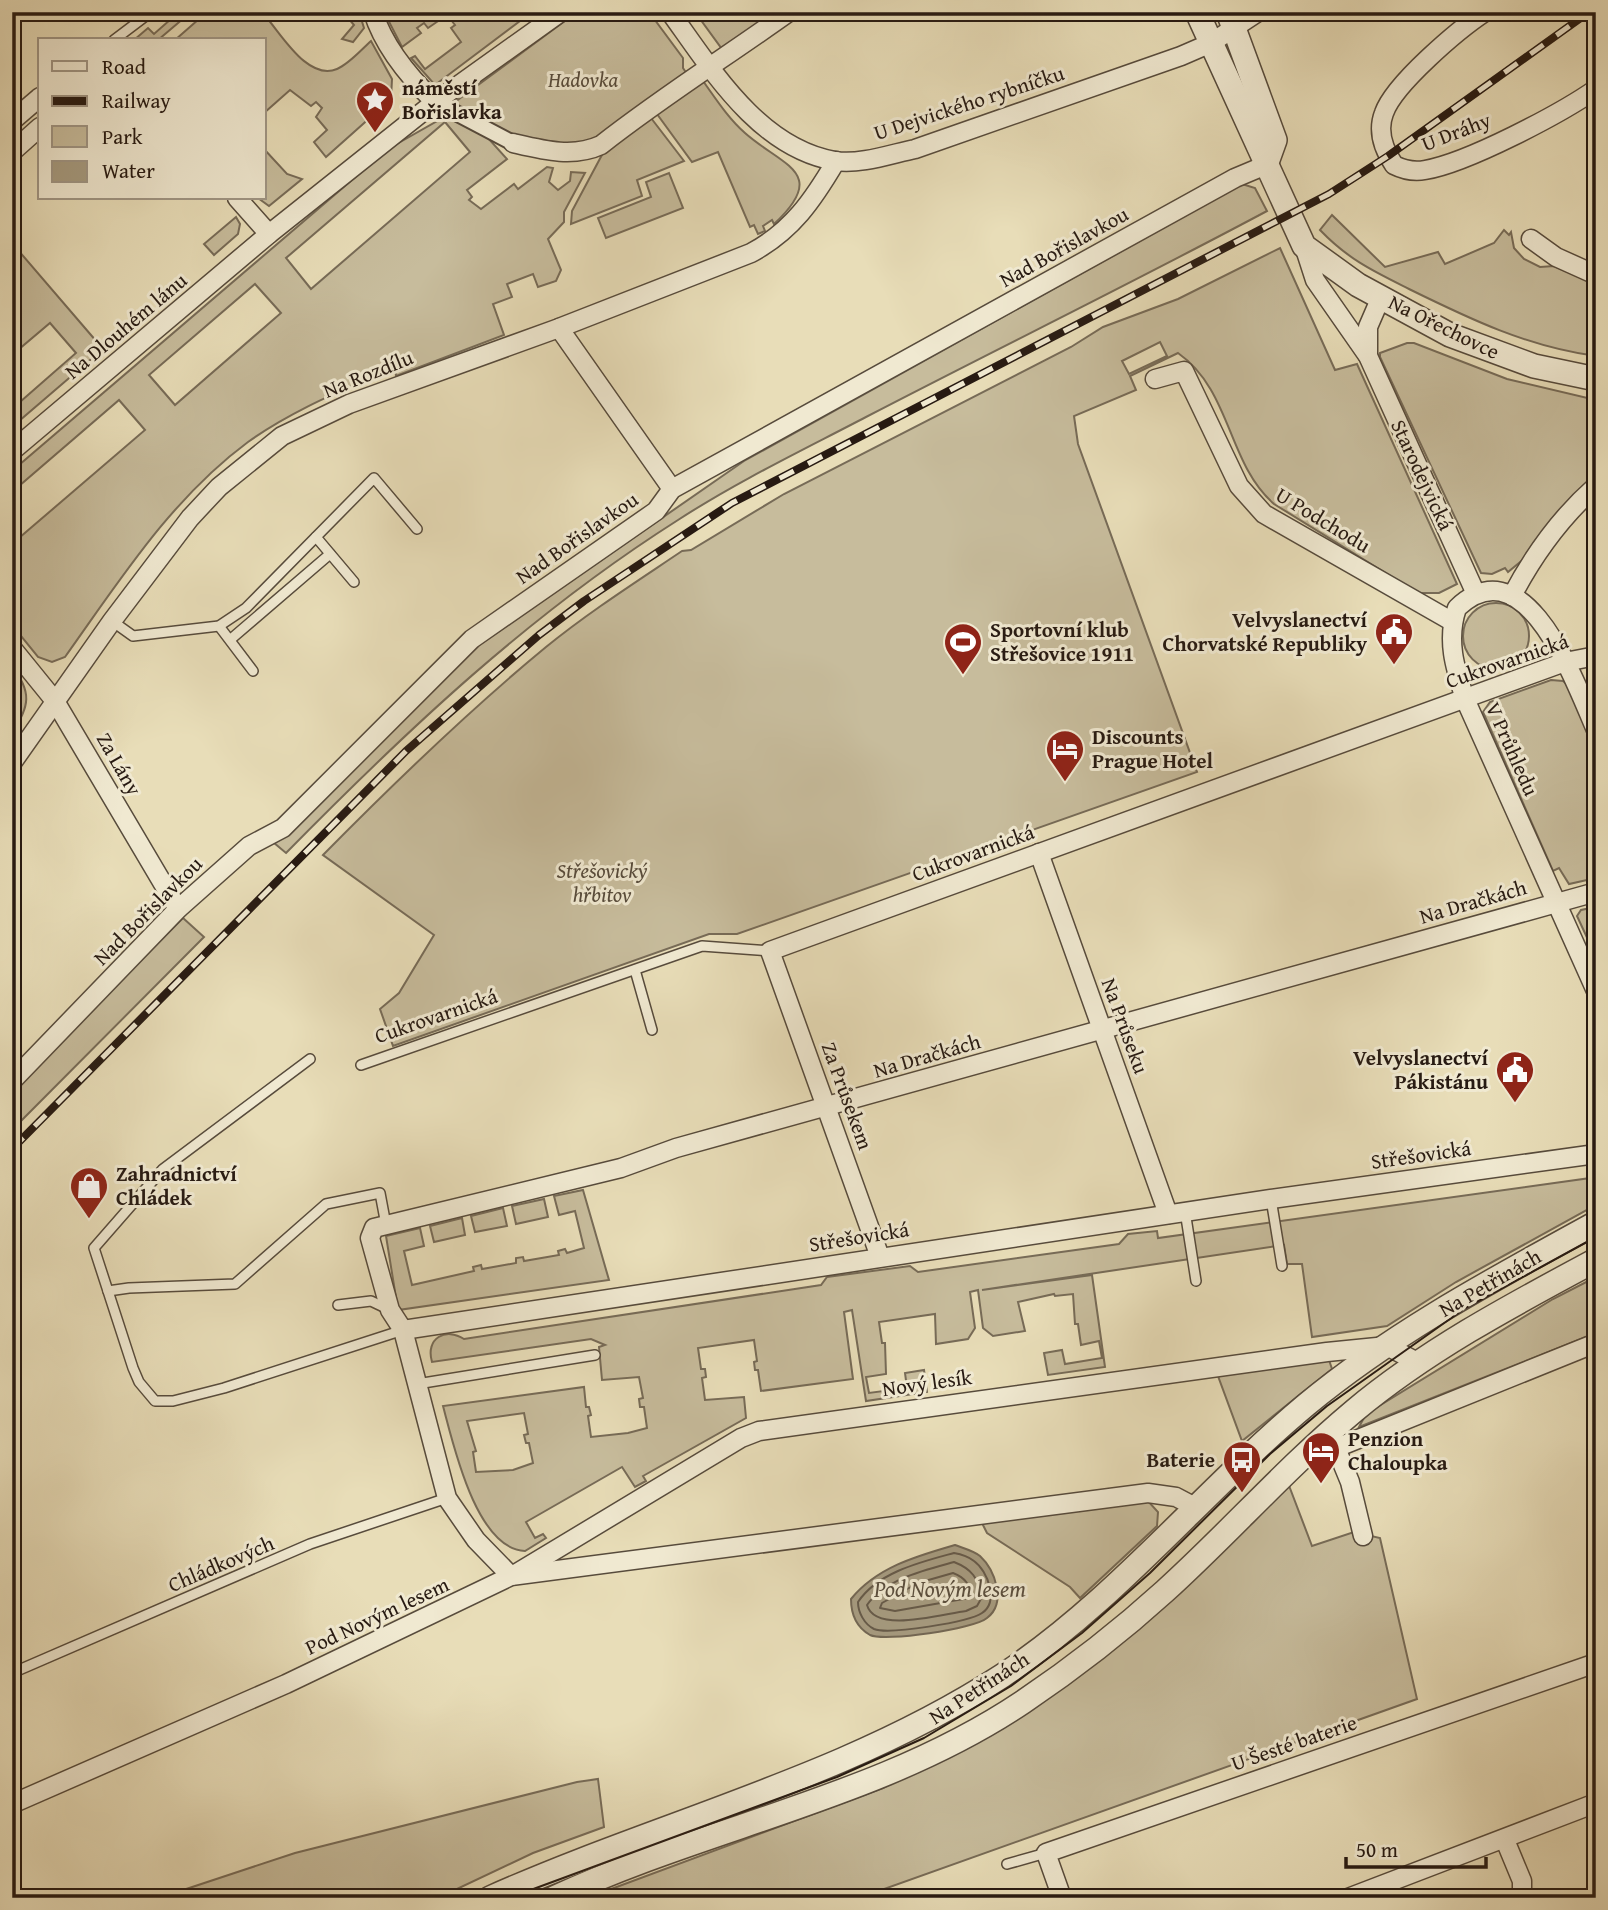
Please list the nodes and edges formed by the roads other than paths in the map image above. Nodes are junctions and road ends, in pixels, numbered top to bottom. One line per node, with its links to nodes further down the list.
1 (151, 12): 10 (lane)
2 (373, 12): 15 (street)
3 (561, 12): 15 (street)
4 (670, 12): 12 (street, U Dejvického rybníčku)
5 (789, 12): 12 (street)
6 (1197, 12): 11 (street, Starodejvická)
7 (1258, 12): 9 (street, U Dejvického rybníčku)
8 (1485, 12): 13 (street, U Dráhy)
9 (1232, 20): 11 (street, U Dejvického rybníčku); 21 (street)
10 (117, 38)
11 (1211, 43): 20 (street, U Dejvického rybníčku); 21 (street, Starodejvická)
12 (711, 68): 18 (street); 20 (street, U Dejvického rybníčku)
13 (1596, 89)
14 (38, 99): 16 (street)
15 (435, 102): 18 (street); 23 (street)
16 (12, 121)
17 (38, 129): 19 (street)
18 (513, 143)
19 (12, 152)
20 (836, 161): 28 (street, Na Rozdílu)
21 (1266, 165): 25 (street, Starodejvická); 34 (street, Nad Bořislavkou)
22 (239, 200): 23 (street)
23 (269, 234): 32 (street, Na Dlouhém lánu)
24 (1531, 239): 26 (street)
25 (1304, 246): 27 (street, Na Ořechovce); 29 (street, Starodejvická)
26 (1596, 275)
27 (1381, 297): 29 (street, Starodejvická); 31 (street, Na Ořechovce)
28 (559, 328): 34 (street); 41 (street, Na Rozdílu)
29 (1368, 356): 39 (street, Starodejvická)
30 (1155, 379): 42 (street, U Podchodu)
31 (1596, 379)
32 (12, 452)
33 (1596, 486): 40 (street)
34 (672, 489): 56 (street, Nad Bořislavkou)
35 (417, 529): 36 (lane)
36 (316, 537): 37 (lane); 43 (lane)
37 (330, 554): 38 (lane); 44 (lane)
38 (354, 582)
39 (1476, 594): 40 (street); 42 (street)
40 (1512, 596): 47 (street)
41 (112, 621): 43 (lane); 50 (street, Na Rozdílu)
42 (1453, 622): 49 (street, V Průhledu)
43 (219, 626): 44 (lane)
44 (231, 639): 48 (lane)
45 (12, 648): 50 (street, Za Lány)
46 (1596, 656): 47 (street, Cukrovarnická)
47 (1565, 662): 49 (street, Cukrovarnická); 51 (street)
48 (253, 671)
49 (1465, 699): 53 (street, Cukrovarnická); 55 (street, V Průhledu)
50 (55, 701): 52 (street, Na Rozdílu); 56 (street, Za Lány)
51 (1596, 730)
52 (12, 763)
53 (1039, 853): 57 (street, Cukrovarnická); 61 (street, Na Průseku)
54 (1596, 892): 55 (street, Na Dračkách)
55 (1556, 903): 59 (street, V Průhledu); 61 (street, Na Dračkách)
56 (178, 909): 64 (street, Nad Bořislavkou)
57 (770, 951): 58 (lane, Cukrovarnická); 65 (street, Za Průsekem)
58 (635, 970): 60 (lane); 63 (lane, Cukrovarnická)
59 (1596, 991)
60 (652, 1030)
61 (1102, 1030): 65 (street, Na Dračkách); 68 (street, Na Průseku)
62 (310, 1059): 75 (lane)
63 (362, 1065)
64 (12, 1081)
65 (827, 1108): 70 (street, Na Dračkách); 71 (street, Za Průsekem)
66 (1596, 1154): 67 (street, Střešovická)
67 (1271, 1199): 68 (street, Střešovická); 73 (lane)
68 (1176, 1213): 71 (street, Střešovická); 74 (lane)
69 (1596, 1223): 80 (street, Na Petřinách)
70 (386, 1225): 75 (lane); 77 (street)
71 (880, 1257): 78 (street, Střešovická)
72 (1596, 1260): 82 (street, Na Petřinách)
73 (1282, 1266)
74 (1195, 1281)
75 (108, 1292): 78 (lane)
76 (338, 1305): 77 (lane)
77 (390, 1310): 78 (street)
78 (403, 1330): 83 (street)
79 (1596, 1343): 84 (street)
80 (1387, 1346): 82 (street); 86 (street, Na Petřinách); 88 (street, Nový lesík)
81 (595, 1355): 83 (lane)
82 (1419, 1363): 84 (street, Na Petřinách)
83 (417, 1384): 85 (street)
84 (1326, 1447): 87 (street); 97 (street, Na Petřinách)
85 (447, 1498): 88 (street); 90 (lane, Chládkových)
86 (1195, 1507): 88 (street, Pod Novým lesem); 96 (street, Na Petřinách)
87 (1363, 1536)
88 (511, 1576): 91 (street, Pod Novým lesem)
89 (1596, 1663): 94 (street, U Šesté baterie)
90 (12, 1673)
91 (12, 1804)
92 (1596, 1804): 93 (street)
93 (1505, 1840): 99 (street); 100 (street)
94 (1045, 1853): 95 (lane, U Šesté baterie); 98 (street)
95 (1007, 1864)
96 (490, 1898)
97 (554, 1898)
98 (1062, 1898)
99 (1348, 1898)
100 (1522, 1898)

